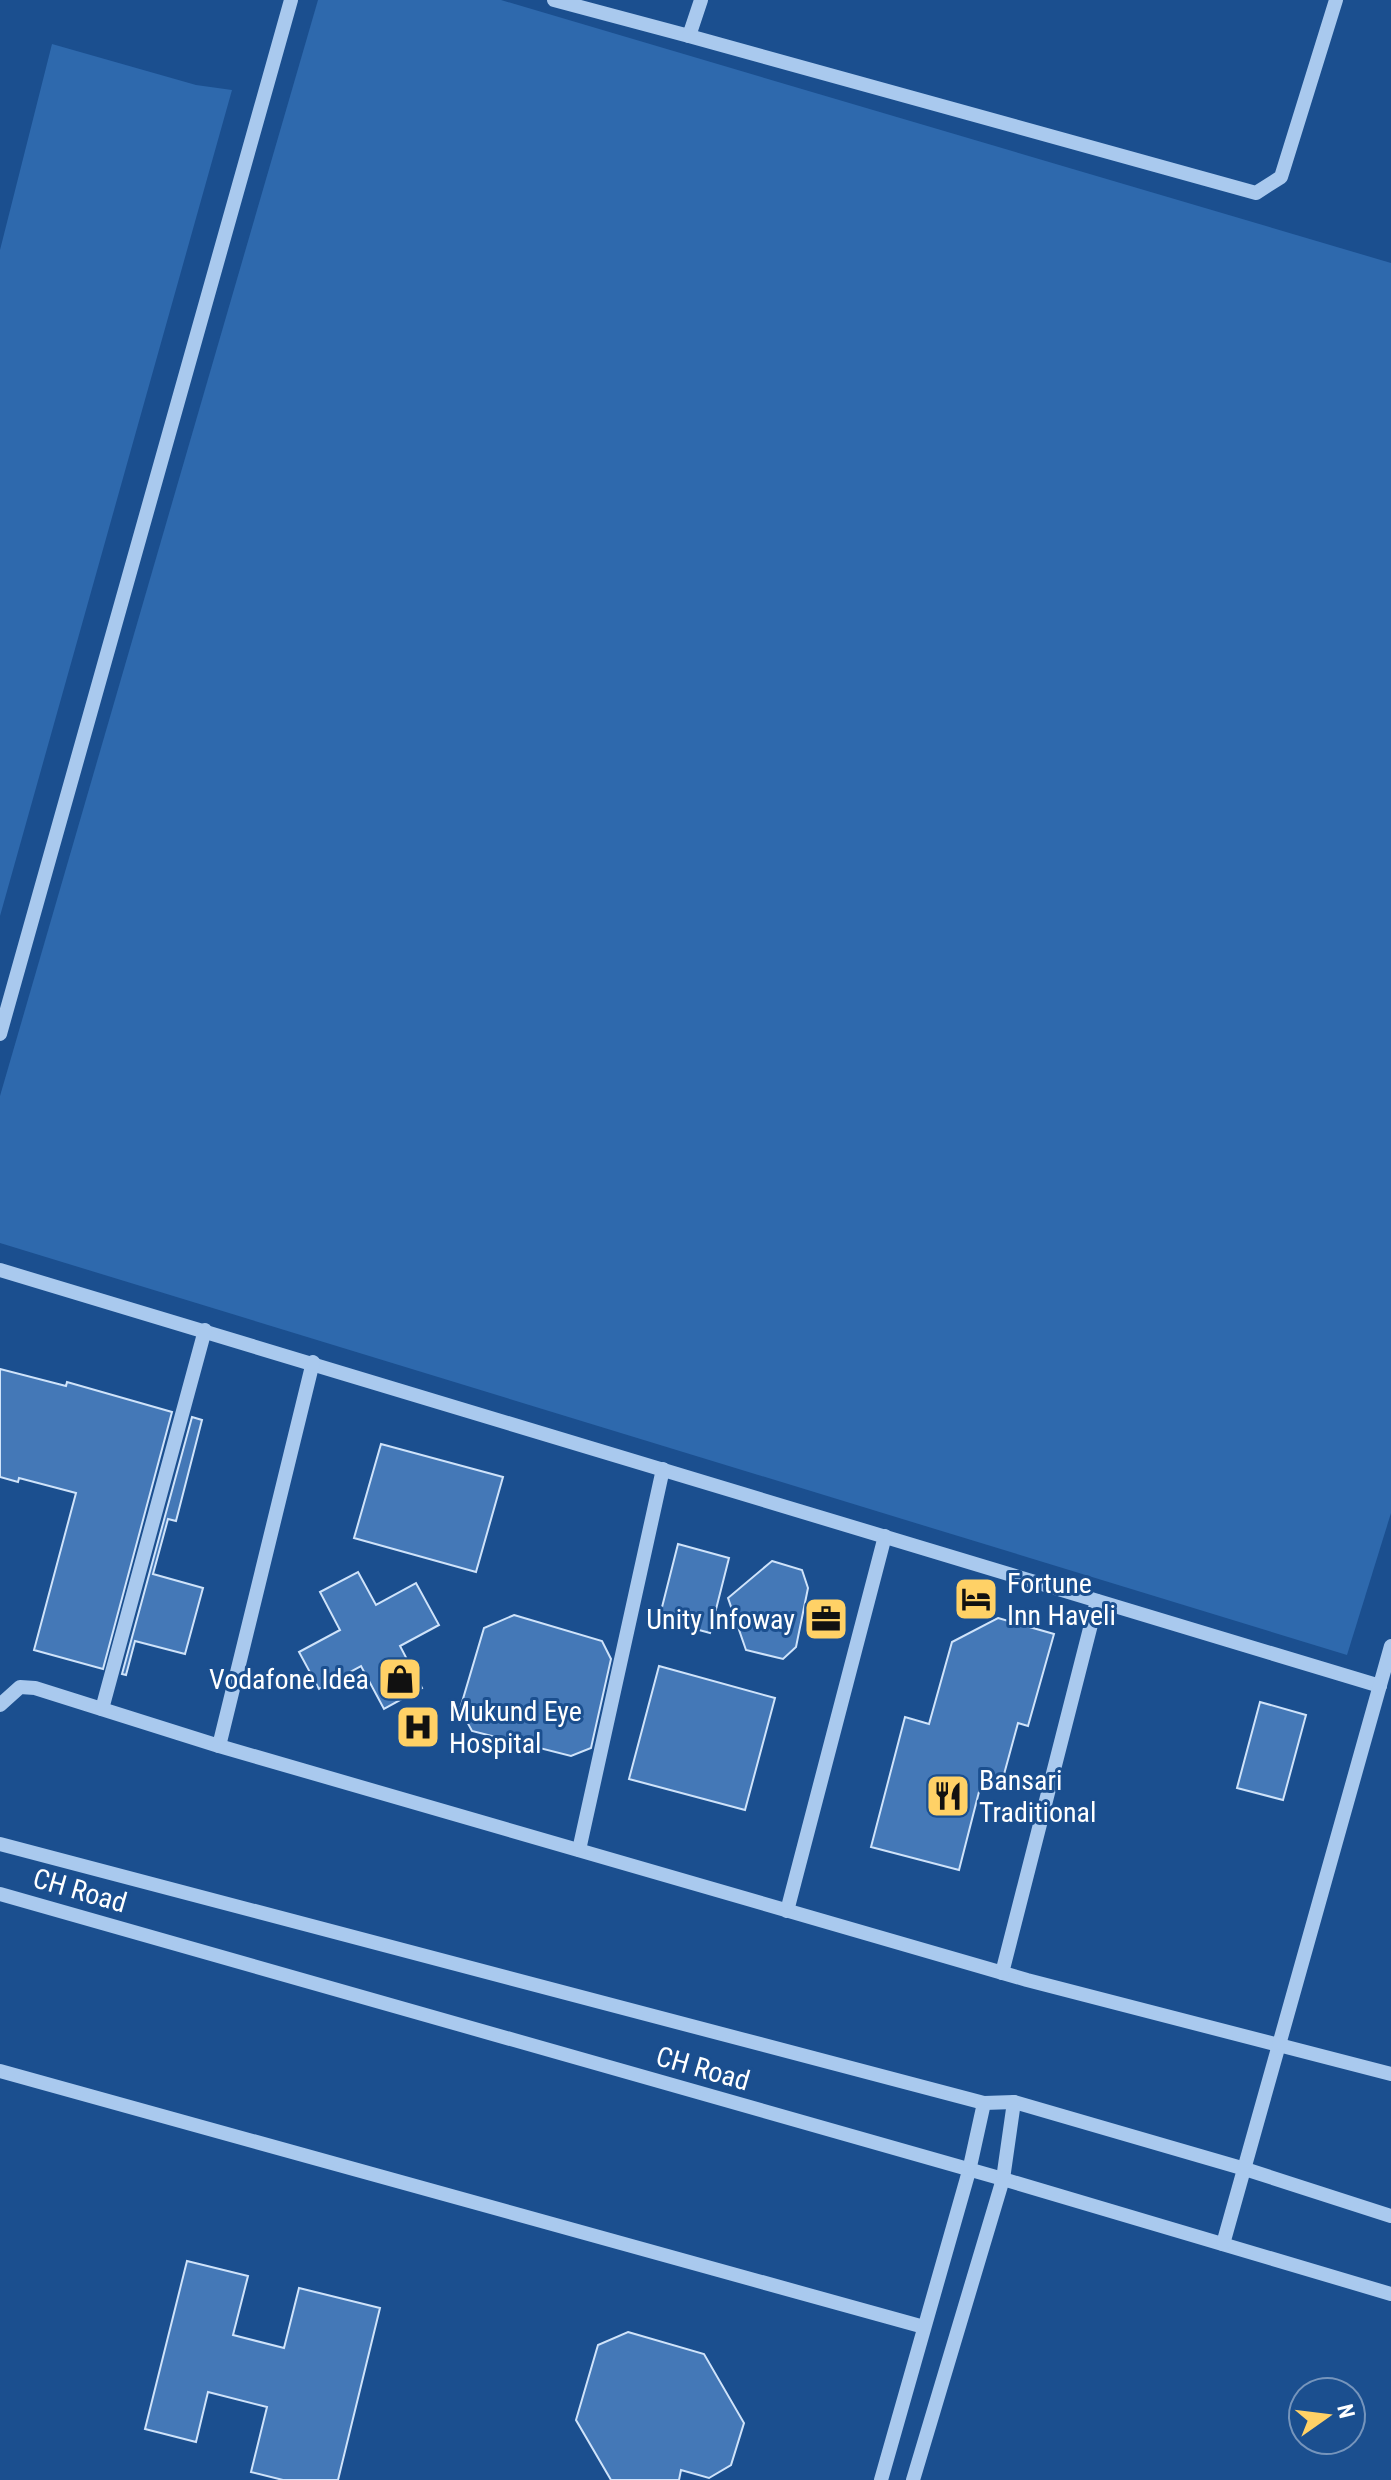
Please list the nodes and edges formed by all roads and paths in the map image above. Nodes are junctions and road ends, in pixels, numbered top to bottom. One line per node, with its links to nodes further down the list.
1 (291, 0): 6 (street)
2 (554, 0): 5 (street)
3 (701, 0): 5 (street)
4 (1336, 0): 5 (street)
5 (689, 36)
6 (0, 1034)
7 (0, 1270): 8 (street)
8 (205, 1330): 9 (street); 17 (street)
9 (313, 1362): 10 (street); 18 (street)
10 (663, 1469): 11 (street); 20 (street)
11 (885, 1536): 12 (street); 22 (street)
12 (1097, 1601): 15 (street); 23 (street)
13 (1391, 1646): 14 (street)
14 (1388, 1667): 15 (street)
15 (1380, 1686): 24 (street)
16 (0, 1705): 17 (street)
17 (102, 1709): 18 (street)
18 (219, 1746): 20 (street)
19 (0, 1844): 28 (street, CH Road)
20 (579, 1850): 22 (street)
21 (0, 1894): 30 (street, CH Road)
22 (787, 1911): 23 (street)
23 (1002, 1973): 24 (street)
24 (1279, 2045): 26 (street); 29 (street)
25 (0, 2071): 35 (street)
26 (1391, 2074)
27 (1014, 2102): 28 (street, CH Road); 29 (street, CH Road); 31 (street)
28 (984, 2103): 30 (street)
29 (1245, 2169): 32 (street, CH Road); 33 (street)
30 (969, 2171): 31 (street, CH Road); 35 (street)
31 (1003, 2179): 33 (street, CH Road); 37 (street)
32 (1391, 2216)
33 (1223, 2244): 34 (street, CH Road)
34 (1391, 2294)
35 (924, 2327): 36 (street)
36 (881, 2480)
37 (913, 2480)

